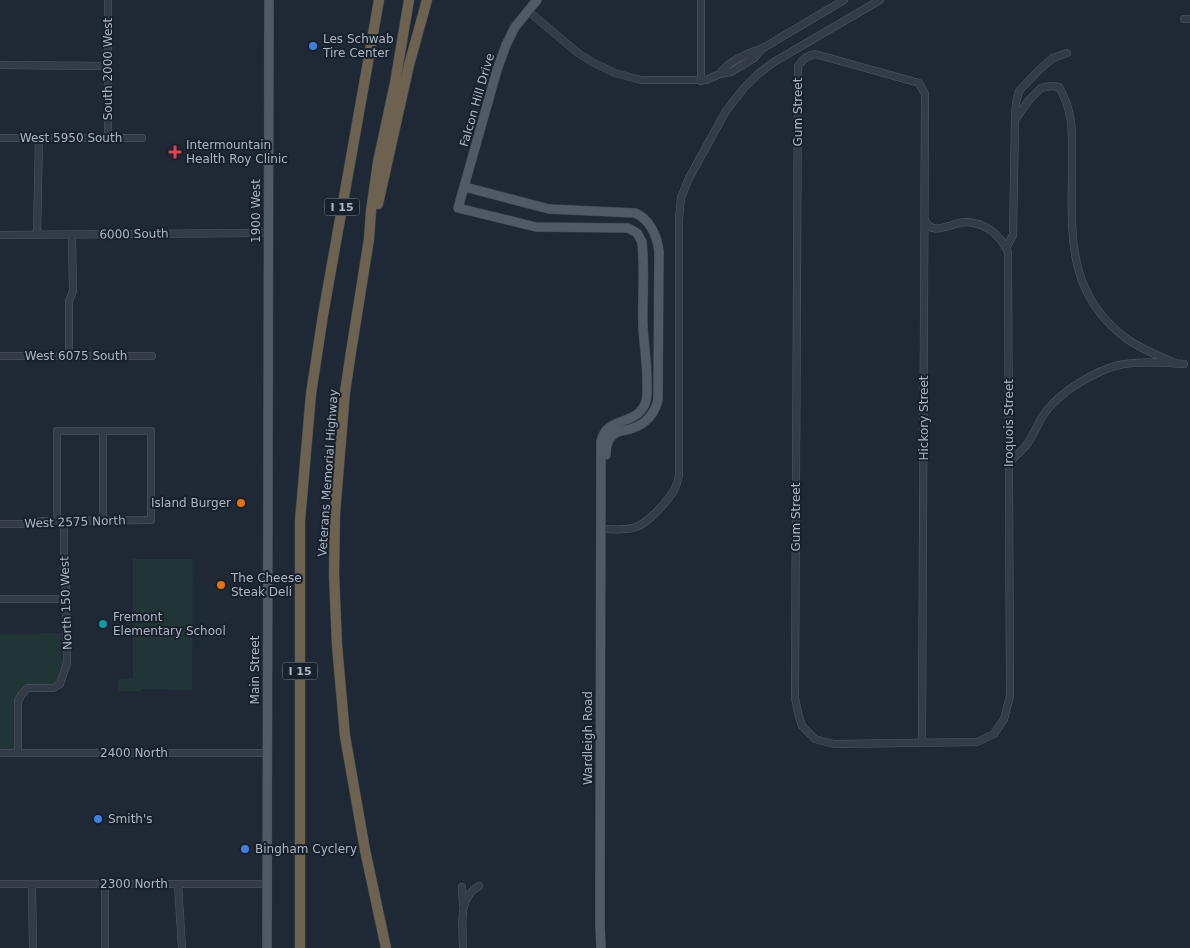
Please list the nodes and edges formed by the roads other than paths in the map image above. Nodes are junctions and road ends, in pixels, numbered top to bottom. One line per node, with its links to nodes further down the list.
1 (108, 0): 13 (street, South 2000 West)
2 (269, 0): 23 (main road, 1900 West)
3 (378, 0): 60 (highway, Veterans Memorial Highway / I 15)
4 (409, 0): 27 (highway, Veterans Memorial Highway / I 15)
5 (427, 0): 27 (highway)
6 (537, 0): 10 (main road, Falcon Hill Drive)
7 (701, 0): 15 (street)
8 (844, 0): 15 (street)
9 (880, 0): 40 (street)
10 (528, 11): 15 (street); 21 (main road, Falcon Hill Drive)
11 (1067, 54): 16 (street)
12 (0, 65): 13 (street)
13 (108, 66): 19 (street, South 2000 West)
14 (798, 66): 22 (street, Hickory Street); 44 (street, Gum Street)
15 (701, 81)
16 (1015, 120): 28 (street); 32 (street)
17 (0, 138): 18 (street, West 5950 South)
18 (40, 138): 19 (street, West 5950 South); 25 (street)
19 (108, 138): 20 (street, West 5950 South)
20 (142, 138)
21 (465, 187): 40 (main road); 40 (main road, Falcon Hill Drive)
22 (925, 220): 28 (street); 44 (street, Hickory Street)
23 (268, 233): 26 (street, 6000 South); 34 (main road, 1900 West)
24 (0, 235): 25 (street, 6000 South)
25 (37, 235): 26 (street, 6000 South)
26 (72, 235): 30 (street)
27 (369, 239): 61 (highway, Veterans Memorial Highway / I 15)
28 (1006, 248): 36 (street, Iroquois Street)
29 (0, 356): 30 (street, West 6075 South)
30 (69, 356): 31 (street, West 6075 South)
31 (152, 356)
32 (1175, 363): 33 (street); 36 (street)
33 (1184, 364)
34 (268, 392): 47 (main road, Main Street)
35 (103, 431): 37 (street, North 150 West); 38 (street); 38 (street, West 2575 North)
36 (1009, 463): 43 (street, Iroquois Street)
37 (60, 521): 38 (street, West 2575 North); 39 (street, West 2575 North); 42 (street, North 150 West)
38 (103, 521)
39 (0, 524)
40 (601, 529): 63 (main road, Wardleigh Road)
41 (0, 599): 42 (street)
42 (66, 599): 46 (street, North 150 West)
43 (1010, 696): 44 (street, Gum Street)
44 (922, 743)
45 (0, 753): 46 (street, 2400 North)
46 (18, 753): 47 (street, 2400 North)
47 (267, 753): 52 (main road, Main Street)
48 (0, 884): 49 (street, 2300 North)
49 (32, 884): 50 (street, 2300 North); 56 (street)
50 (105, 884): 51 (street, 2300 North); 57 (street)
51 (178, 884): 52 (street, 2300 North); 58 (street)
52 (268, 884): 59 (main road, Main Street)
53 (479, 886): 55 (street)
54 (462, 887): 55 (street)
55 (463, 905): 62 (street)
56 (33, 948)
57 (105, 948)
58 (182, 948)
59 (268, 948)
60 (300, 948)
61 (386, 948)
62 (463, 948)
63 (602, 948)

